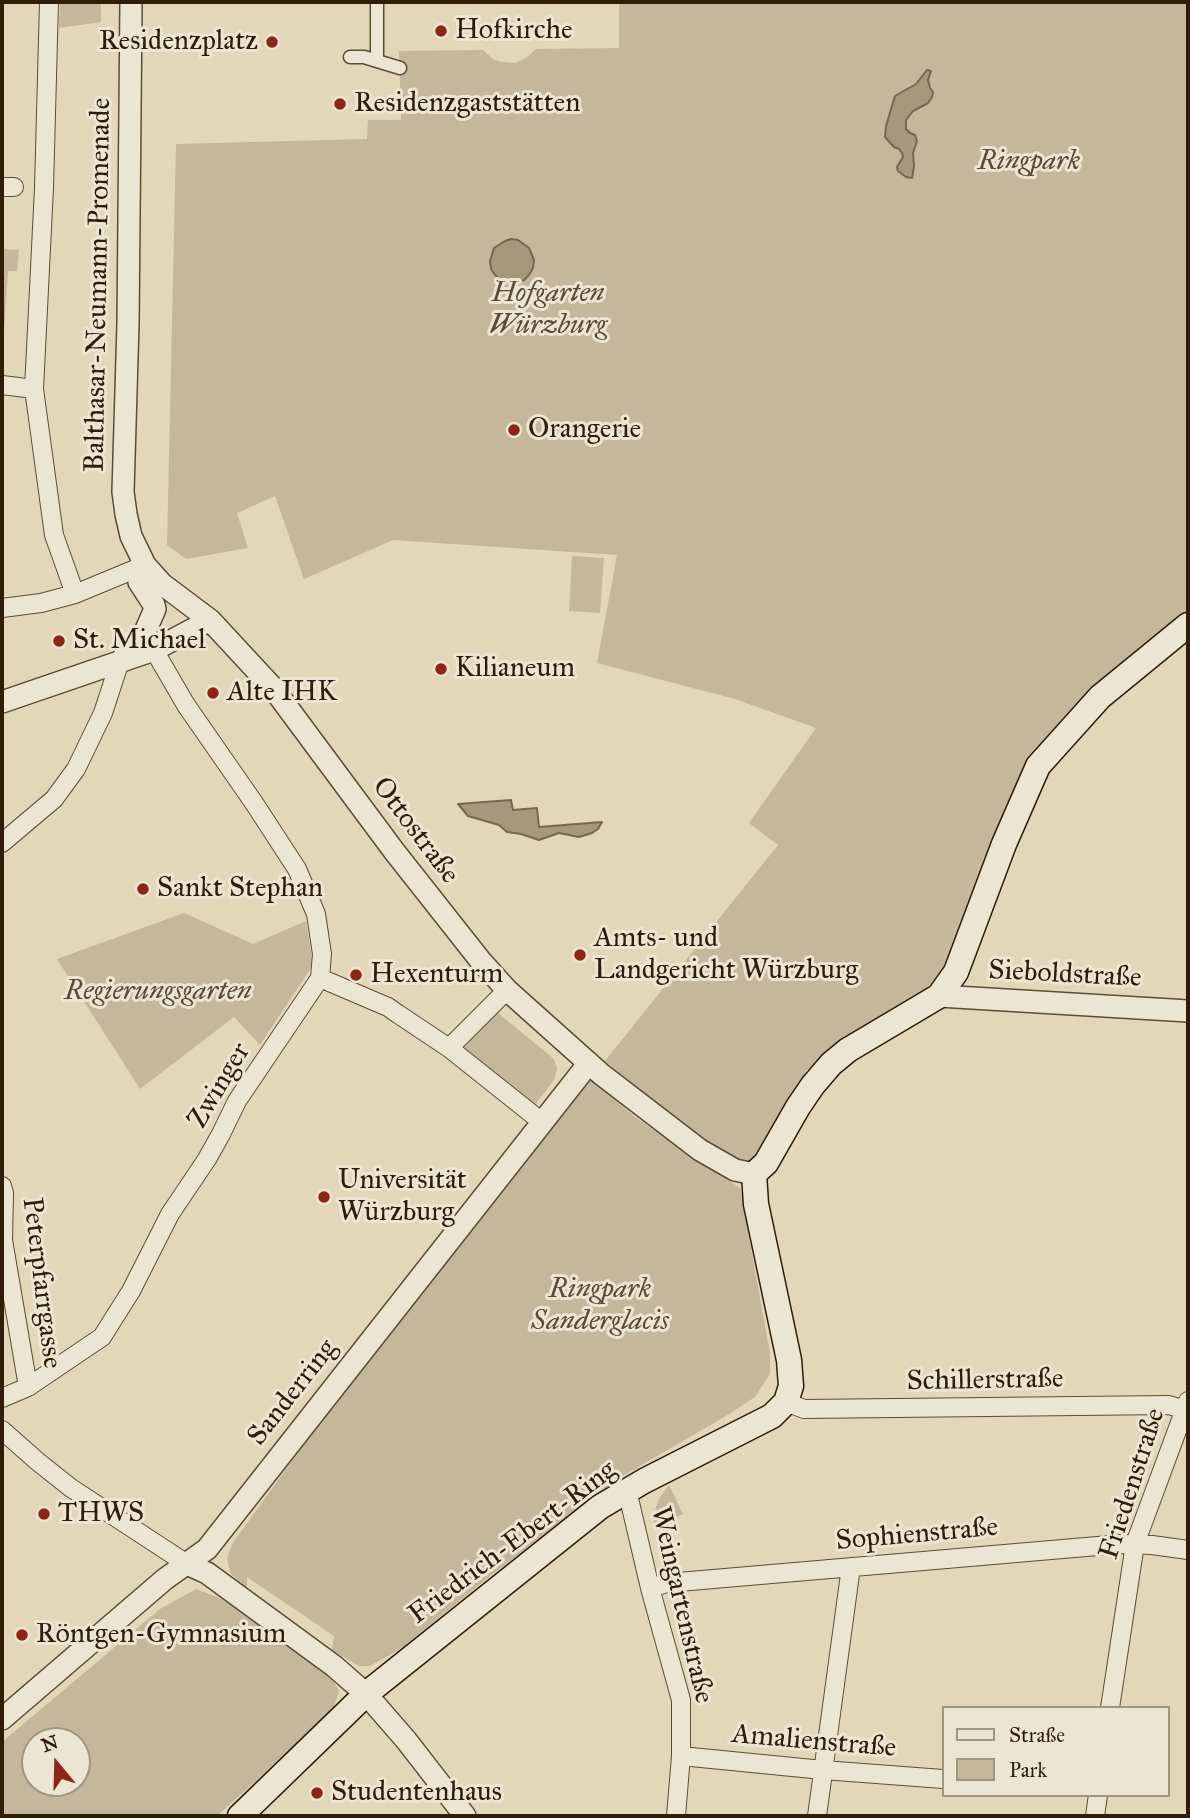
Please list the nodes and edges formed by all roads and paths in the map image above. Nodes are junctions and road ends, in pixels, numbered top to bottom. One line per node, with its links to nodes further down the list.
1 (49, 2): 8 (street)
2 (131, 2): 9 (street, Balthasar-Neumann-Promenade)
3 (377, 2): 5 (street)
4 (350, 57): 5 (street)
5 (377, 61): 6 (street)
6 (400, 68)
7 (2, 385): 8 (street)
8 (34, 389): 10 (street)
9 (145, 565): 10 (street); 11 (street, Ottostraße); 12 (street)
10 (75, 594): 13 (street)
11 (183, 600): 12 (street); 14 (street, Ottostraße)
12 (154, 605): 17 (street)
13 (2, 608)
14 (210, 620): 16 (street); 21 (street, Ottostraße)
15 (1188, 625): 22 (main road)
16 (154, 650): 17 (street); 20 (street)
17 (120, 662): 18 (street); 19 (street)
18 (2, 702)
19 (2, 843)
20 (320, 978): 24 (street); 30 (street, Zwinger)
21 (507, 990): 24 (street); 25 (street, Ottostraße)
22 (939, 996): 23 (street, Sieboldstraße); 27 (main road)
23 (1188, 1010)
24 (449, 1048): 26 (street)
25 (589, 1063): 26 (street, Sanderring); 27 (street, Ottostraße)
26 (542, 1122): 38 (street, Sanderring)
27 (754, 1174): 32 (main road)
28 (2, 1186): 29 (street, Peterpfarrgasse)
29 (3, 1240): 30 (street, Peterpfarrgasse)
30 (28, 1387): 31 (street, Zwinger)
31 (2, 1398)
32 (786, 1402): 33 (street, Schillerstraße); 35 (main road, Friedrich-Ebert-Ring)
33 (1186, 1405): 36 (street, Friedenstraße)
34 (2, 1430): 38 (street)
35 (628, 1490): 40 (street, Weingartenstraße); 41 (main road, Friedrich-Ebert-Ring)
36 (1135, 1544): 37 (street, Sophienstraße); 39 (street, Sophienstraße); 42 (street, Friedenstraße)
37 (1188, 1550)
38 (187, 1564): 41 (street); 43 (street, Sanderring)
39 (851, 1567): 40 (street, Sophienstraße); 45 (street)
40 (650, 1588): 44 (street, Weingartenstraße)
41 (366, 1694): 48 (main road, Friedrich-Ebert-Ring); 49 (street)
42 (1110, 1706)
43 (2, 1719)
44 (681, 1756): 45 (street, Amalienstraße); 50 (street, Weingartenstraße)
45 (823, 1770): 46 (street, Amalienstraße); 51 (street)
46 (942, 1779)
47 (1098, 1797): 52 (street)
48 (240, 1816)
49 (465, 1816)
50 (676, 1816)
51 (817, 1816)
52 (1095, 1816)

